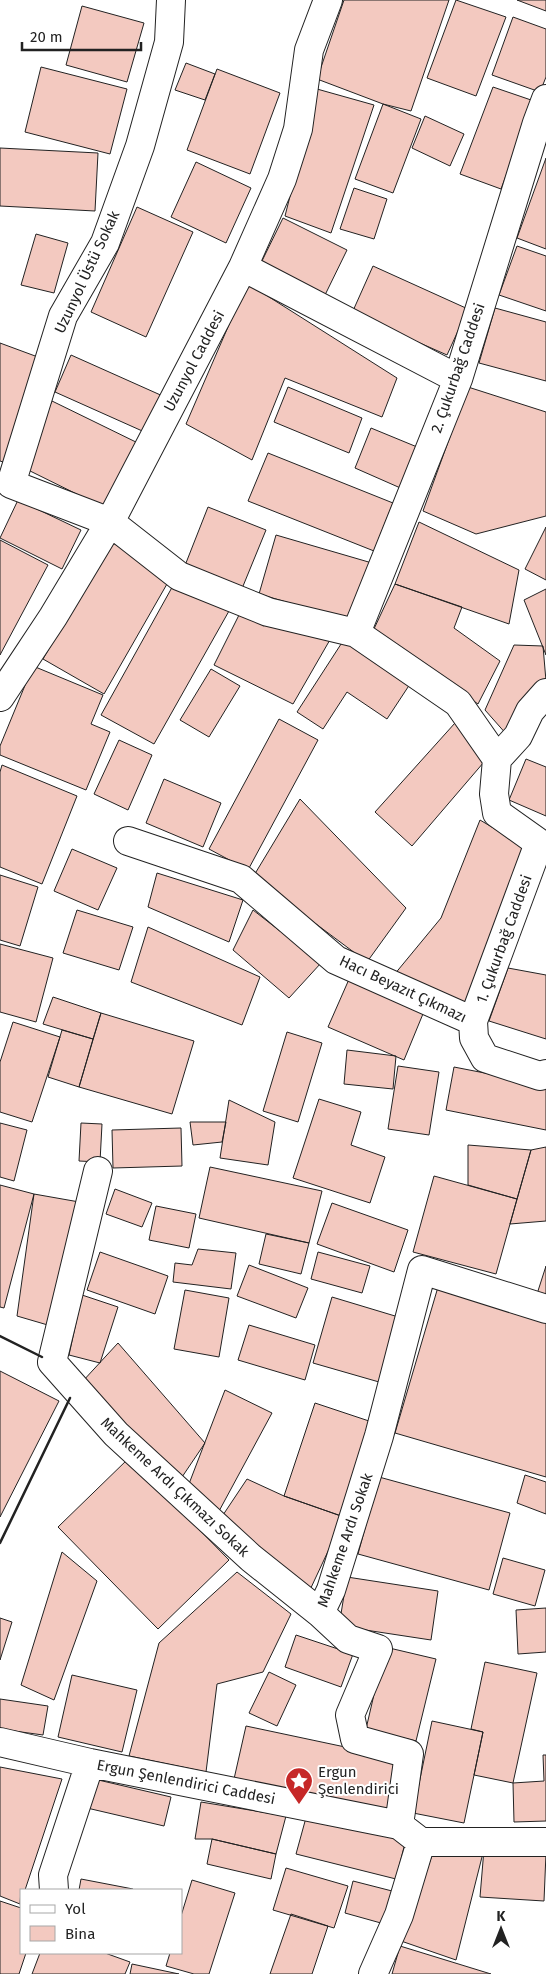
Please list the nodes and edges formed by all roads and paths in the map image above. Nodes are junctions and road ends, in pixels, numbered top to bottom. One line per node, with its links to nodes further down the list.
1 (171, 0): 6 (street, Uzunyol Üstü Sokak)
2 (328, 0): 4 (street, Uzunyol Caddesi)
3 (546, 99): 5 (street, 2. Çukurbağ Caddesi)
4 (243, 267): 5 (street); 6 (street, Uzunyol Caddesi)
5 (458, 379): 7 (street, 2. Çukurbağ Caddesi)
6 (110, 522): 7 (street); 9 (street, Uzunyol Caddesi)
7 (356, 633): 10 (street)
8 (546, 694): 10 (street)
9 (0, 697)
10 (497, 760): 12 (street, 1. Çukurbağ Caddesi)
11 (128, 841): 12 (street, Hacı Beyazıt Çıkmazı)
12 (473, 1021): 13 (street, 1. Çukurbağ Caddesi)
13 (546, 1074)
14 (98, 1171): 16 (street, Mahkeme Ardı Çıkmazı Sokak)
15 (546, 1309): 16 (street, Mahkeme Ardı Sokak)
16 (320, 1613): 19 (street, Mahkeme Ardı Sokak)
17 (0, 1742): 18 (street, Ergun Şenlendirici Caddesi)
18 (90, 1763): 19 (street, Ergun Şenlendirici Caddesi); 22 (street)
19 (399, 1825): 20 (street, Ergun Şenlendirici Caddesi)
20 (421, 1842): 21 (street); 23 (street)
21 (546, 1842)
22 (54, 1889)
23 (373, 1974)

